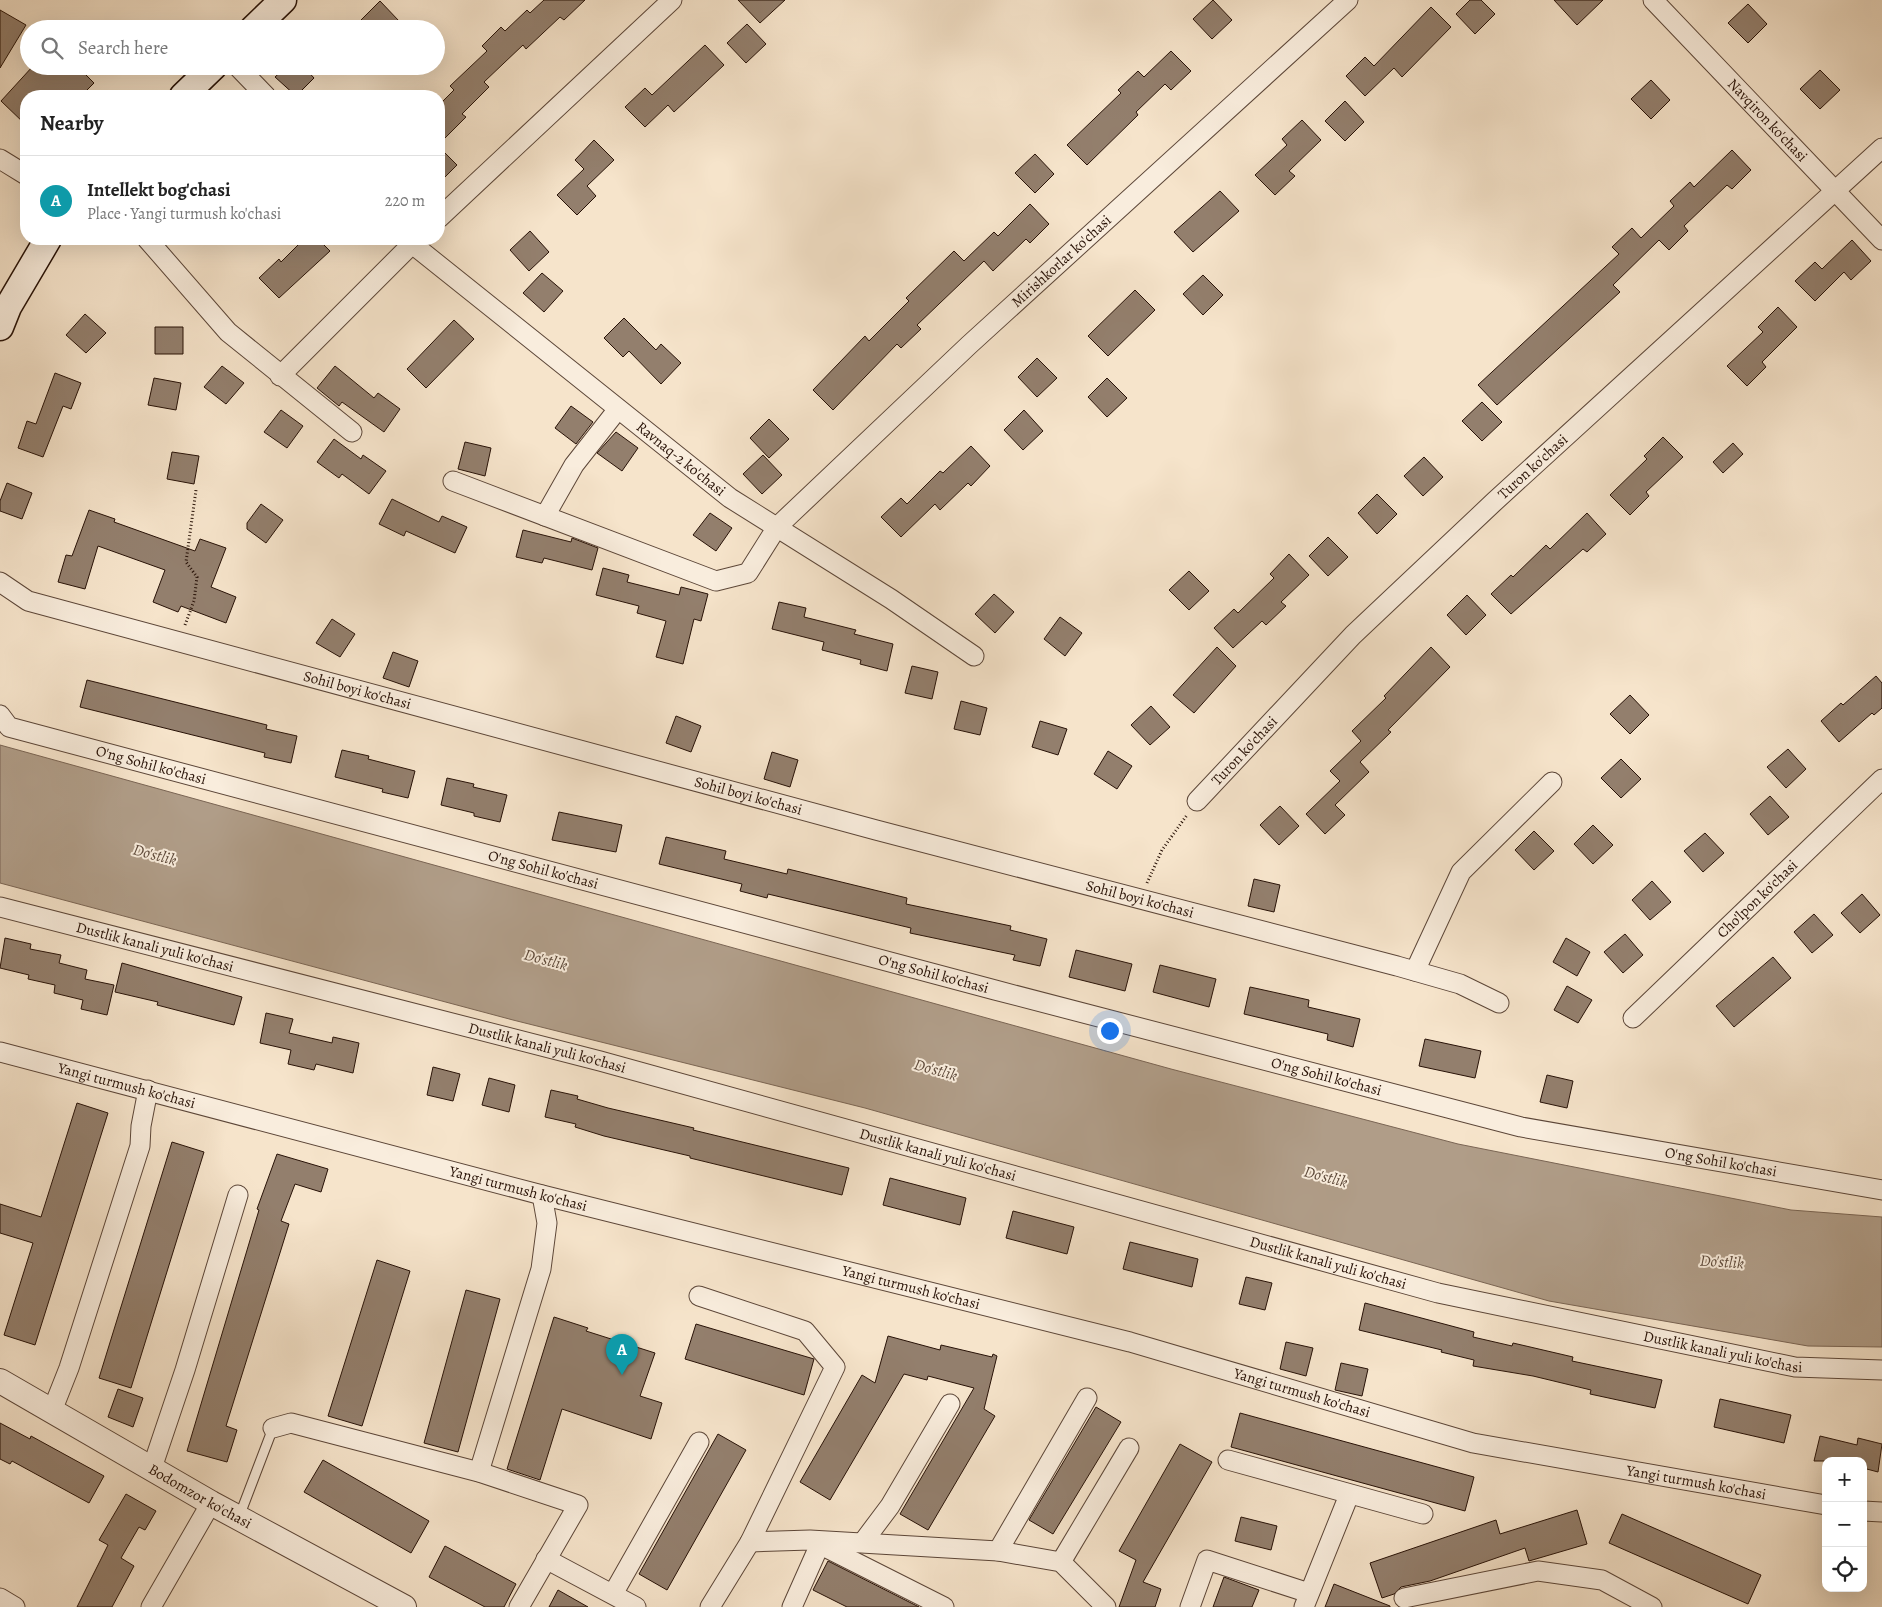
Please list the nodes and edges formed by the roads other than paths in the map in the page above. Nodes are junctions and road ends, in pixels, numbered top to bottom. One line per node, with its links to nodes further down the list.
1 (283, 0): 5 (main road)
2 (672, 0): 14 (street)
3 (1348, 0): 26 (street, Mirishkorlar ko'chasi)
4 (1653, 0): 13 (street, Navqiron ko'chasi)
5 (262, 20)
6 (205, 75): 8 (main road)
7 (246, 75): 9 (street)
8 (189, 90)
9 (260, 90)
10 (1882, 148): 13 (street, Turon ko'chasi)
11 (0, 158): 12 (street)
12 (20, 171)
13 (1836, 191): 15 (street, Navqiron ko'chasi); 32 (street, Turon ko'chasi)
14 (445, 212)
15 (1882, 240)
16 (44, 245): 20 (main road)
17 (152, 245): 21 (street)
18 (407, 245): 21 (street)
19 (416, 245): 22 (street, Ravnaq-2 ko'chasi)
20 (1, 323)
21 (280, 376): 23 (street)
22 (618, 408): 25 (street); 26 (street, Ravnaq-2 ko'chasi)
23 (352, 432)
24 (453, 481): 25 (street, Mirishkorlar ko'chasi)
25 (545, 516): 26 (street, Mirishkorlar ko'chasi)
26 (777, 527): 28 (street, Ravnaq-2 ko'chasi)
27 (0, 582): 34 (street, Sohil boyi ko'chasi)
28 (974, 656)
29 (0, 714): 39 (street, O'ng Sohil ko'chasi)
30 (1882, 779): 36 (street, Cho'lpon ko'chasi)
31 (1552, 782): 34 (street)
32 (1196, 801)
33 (0, 908): 43 (street, Dustlik kanali yuli ko'chasi)
34 (1415, 971): 35 (street, Sohil boyi ko'chasi)
35 (1499, 1003)
36 (1633, 1018)
37 (0, 1052): 38 (street, Yangi turmush ko'chasi)
38 (148, 1090): 41 (street, Yangi turmush ko'chasi); 47 (street)
39 (1882, 1190)
40 (238, 1195): 52 (street)
41 (542, 1195): 53 (street); 56 (street, Yangi turmush ko'chasi)
42 (699, 1296): 61 (street)
43 (1882, 1370)
44 (0, 1382): 47 (street, Bodomzor ko'chasi)
45 (1087, 1398): 64 (street)
46 (950, 1404): 63 (street)
47 (52, 1411): 52 (street, Bodomzor ko'chasi)
48 (273, 1428): 53 (street); 60 (lane)
49 (699, 1442): 67 (street)
50 (1129, 1448): 66 (street)
51 (1228, 1460): 54 (street)
52 (152, 1468): 55 (street, Bodomzor ko'chasi)
53 (479, 1472): 65 (street)
54 (1349, 1495): 59 (street); 70 (street)
55 (211, 1504): 60 (street, Bodomzor ko'chasi); 72 (street)
56 (1822, 1504)
57 (1867, 1511): 58 (street)
58 (1882, 1512)
59 (1422, 1514)
60 (239, 1518): 73 (street, Bodomzor ko'chasi)
61 (750, 1542): 62 (street); 76 (street)
62 (815, 1542): 63 (street); 77 (street); 78 (street)
63 (863, 1542): 64 (street)
64 (998, 1550): 66 (street)
65 (546, 1560): 67 (street); 74 (street)
66 (1061, 1562): 79 (street)
67 (613, 1594): 75 (street)
68 (0, 1598): 71 (street)
69 (1404, 1598): 81 (street)
70 (1306, 1600): 80 (street)
71 (15, 1607)
72 (151, 1607)
73 (404, 1607)
74 (519, 1607)
75 (636, 1607)
76 (710, 1607)
77 (792, 1607)
78 (944, 1607)
79 (1106, 1607)
80 (1190, 1607)
81 (1652, 1607)

